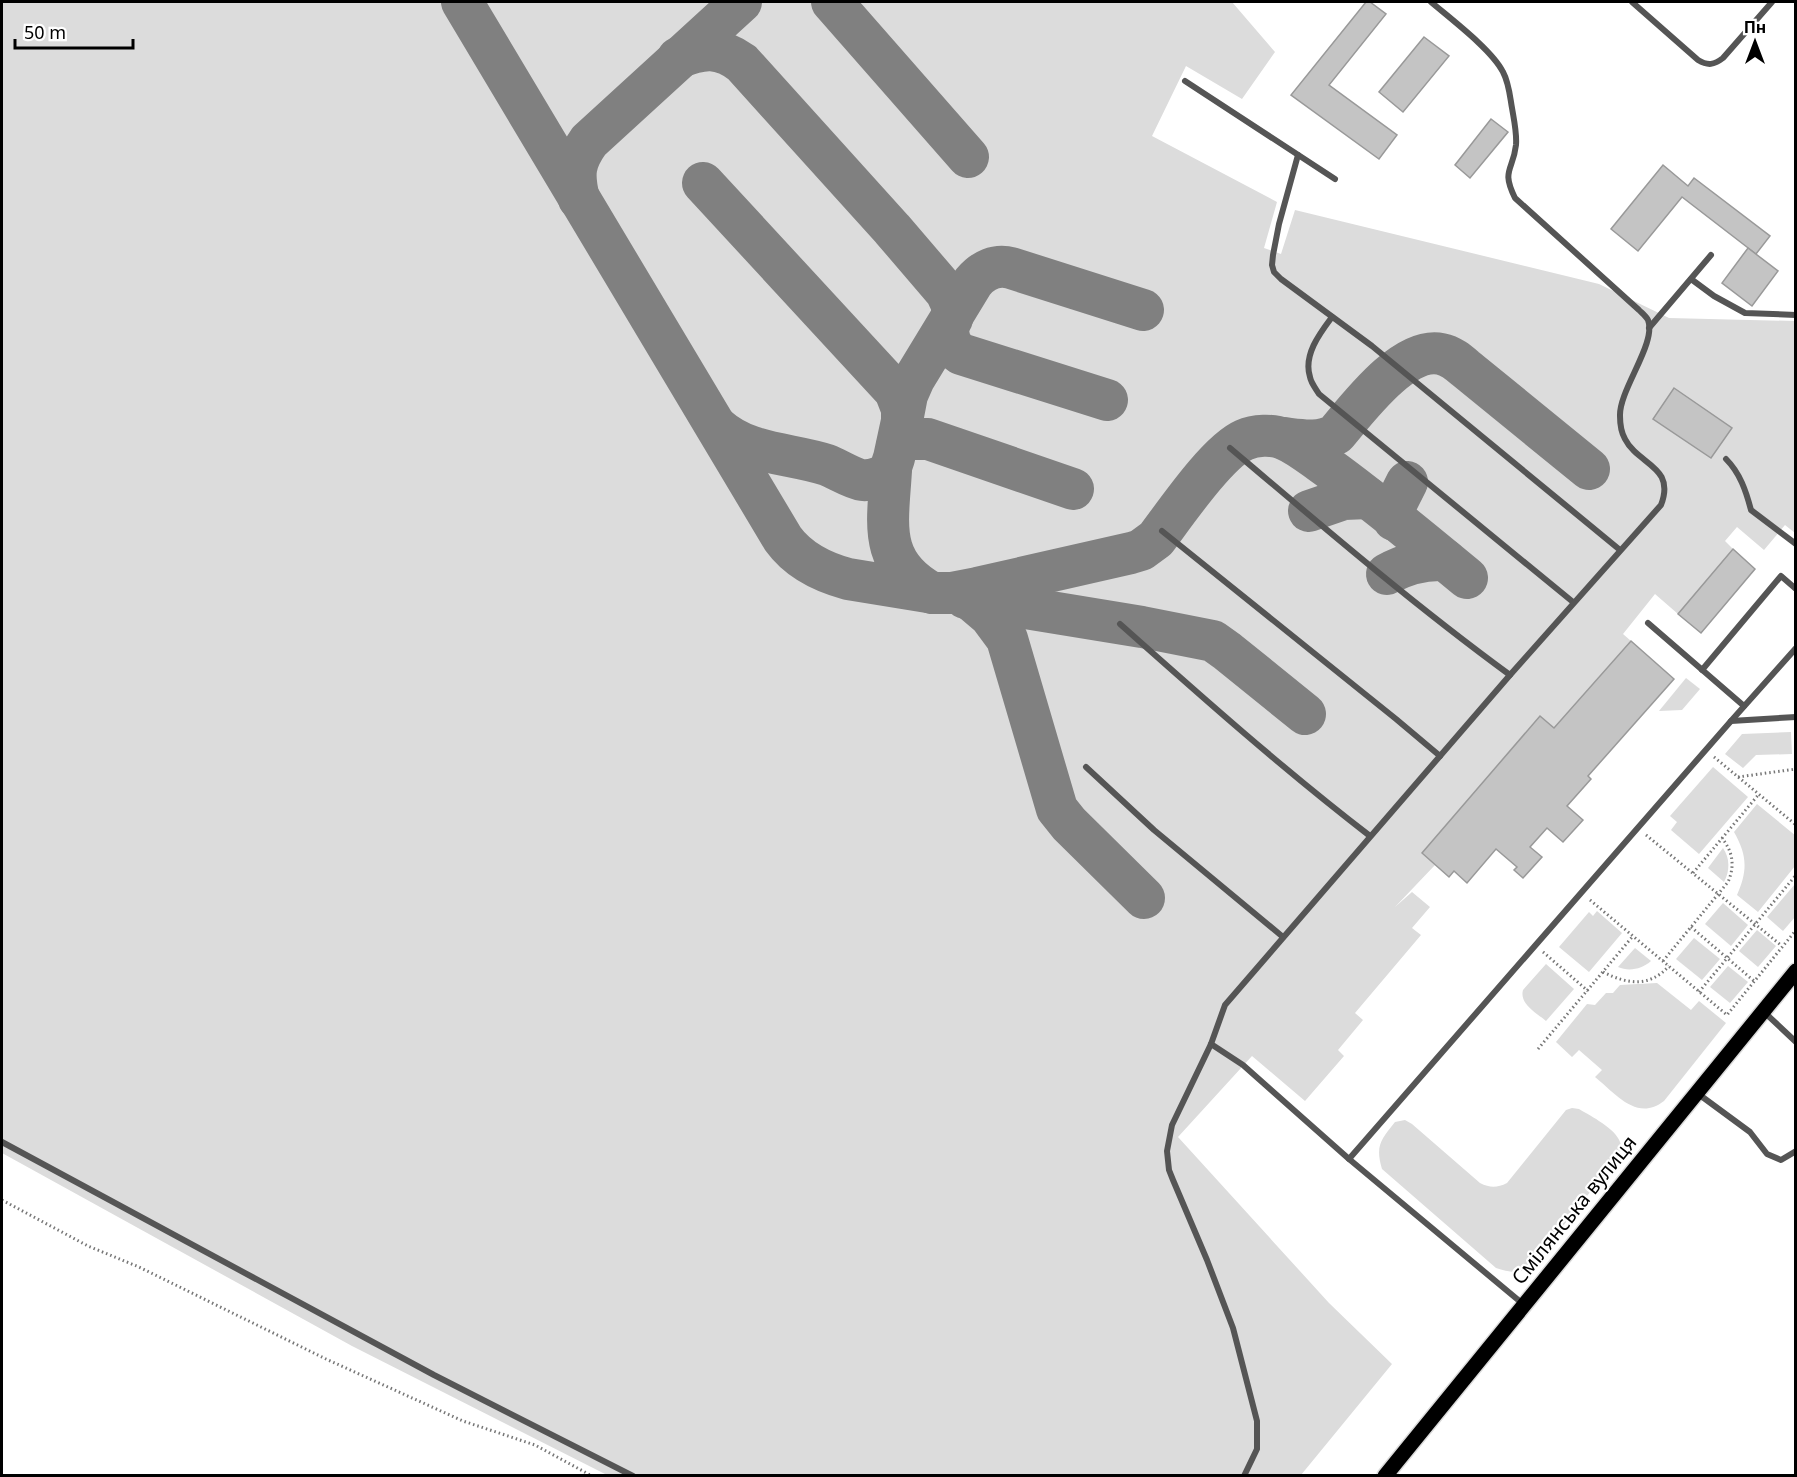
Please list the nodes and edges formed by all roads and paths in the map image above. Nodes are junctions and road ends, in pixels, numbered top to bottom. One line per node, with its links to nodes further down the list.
1 (1431, 2): 11 (lane)
2 (1632, 2): 3 (lane)
3 (1772, 2)
4 (1185, 81): 5 (lane)
5 (1298, 155): 6 (lane); 10 (lane)
6 (1335, 179)
7 (1711, 255): 8 (lane)
8 (1691, 279): 9 (lane); 11 (lane)
9 (1796, 315)
10 (1332, 317): 16 (lane); 18 (lane)
11 (1649, 328): 16 (lane)
12 (1230, 448): 23 (lane)
13 (1726, 459): 15 (lane)
14 (1162, 531): 28 (lane)
15 (1796, 544)
16 (1620, 550): 18 (lane)
17 (1796, 590): 22 (lane)
18 (1573, 602): 23 (lane)
19 (1648, 623): 22 (lane)
20 (1120, 624): 35 (lane)
21 (1796, 648): 24 (lane)
22 (1702, 670): 24 (lane)
23 (1510, 675): 28 (lane)
24 (1744, 706): 26 (lane)
25 (1796, 717): 26 (lane)
26 (1731, 721): 27 (lane)
27 (1706, 750): 31 (path); 34 (lane)
28 (1440, 756): 35 (lane)
29 (1086, 767): 45 (lane)
30 (1796, 769): 31 (path)
31 (1738, 777): 32 (path)
32 (1759, 795): 33 (path); 36 (path)
33 (1796, 825)
34 (1638, 828): 37 (path); 39 (lane)
35 (1370, 836): 45 (lane)
36 (1722, 838): 37 (path); 40 (path)
37 (1693, 873): 40 (path)
38 (1796, 875): 41 (path)
39 (1582, 892): 44 (path); 46 (lane)
40 (1718, 893): 41 (path); 42 (path)
41 (1756, 924): 47 (path); 48 (path)
42 (1691, 927): 48 (path); 49 (path)
43 (1796, 930): 47 (path)
44 (1633, 936): 49 (path); 52 (path)
45 (1283, 937): 58 (lane)
46 (1535, 945): 54 (path); 63 (lane)
47 (1782, 946): 53 (path)
48 (1726, 958): 53 (path); 55 (path)
49 (1663, 961): 50 (path)
50 (1669, 966): 52 (path); 55 (path)
51 (1796, 971): 56 (main road, Смілянська вулиця)
52 (1604, 972): 54 (path)
53 (1754, 981): 55 (path)
54 (1588, 991): 59 (path)
55 (1699, 992)
56 (1763, 1011): 57 (lane); 60 (main road, Смілянська вулиця)
57 (1796, 1042)
58 (1211, 1044): 63 (lane); 68 (lane)
59 (1538, 1049)
60 (1696, 1093): 62 (lane); 65 (main road, Смілянська вулиця)
61 (2, 1142): 67 (lane)
62 (1796, 1151)
63 (1349, 1159): 65 (lane)
64 (2, 1200): 66 (path)
65 (1525, 1305): 69 (main road, Смілянська вулиця)
66 (592, 1476)
67 (633, 1476)
68 (1244, 1476)
69 (1385, 1476)

